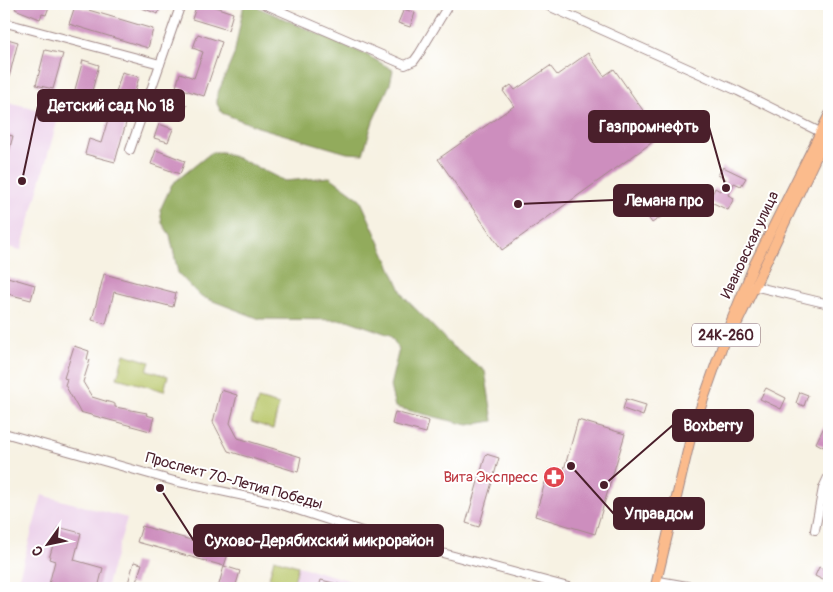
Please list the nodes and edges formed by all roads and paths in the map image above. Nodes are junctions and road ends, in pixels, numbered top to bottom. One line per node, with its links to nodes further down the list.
1 (181, 4): 6 (street)
2 (264, 4): 3 (street)
3 (449, 4)
4 (544, 4): 8 (street)
5 (6, 23): 6 (street)
6 (160, 64): 9 (street)
7 (829, 116): 8 (main road, Ивановская улица / 24К-260)
8 (826, 132): 10 (main road, Ивановская улица / 24К-260); 15 (main road, Ивановская улица / 24К-260)
9 (130, 150)
10 (753, 286): 11 (street); 15 (main road, 24К-260)
11 (829, 304)
12 (4, 433): 17 (street, Проспект 70-Летия Победы)
13 (829, 475): 14 (street)
14 (815, 530)
15 (661, 565): 16 (main road, 24К-260)
16 (658, 586): 18 (street)
17 (572, 588)
18 (698, 588)

